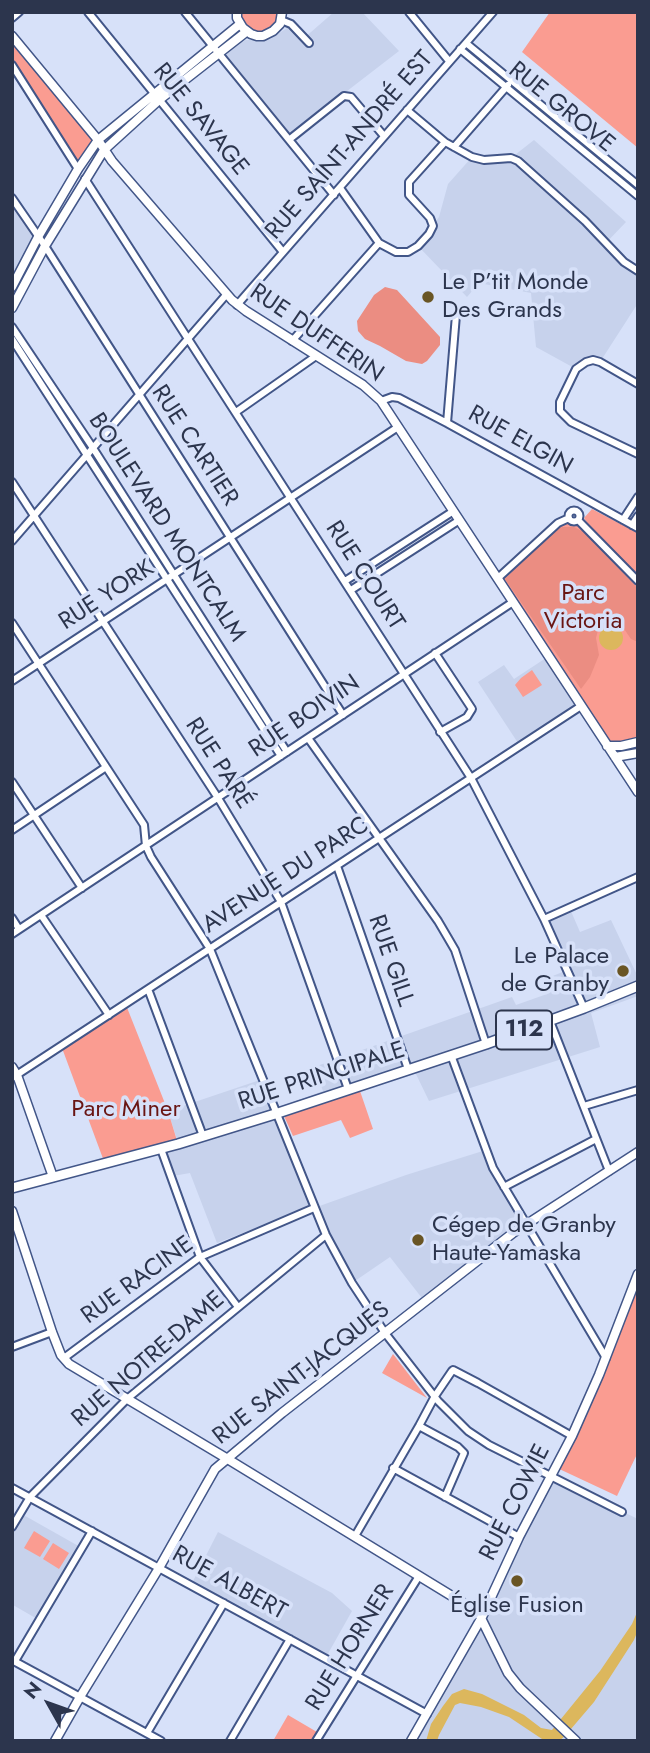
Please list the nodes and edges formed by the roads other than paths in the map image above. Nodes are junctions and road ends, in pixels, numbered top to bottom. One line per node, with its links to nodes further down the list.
1 (19, 12): 8 (street)
2 (88, 12): 20 (street, RUE SAVAGE)
3 (185, 12): 15 (street)
4 (237, 12): 9 (street)
5 (409, 12): 16 (street)
6 (493, 12): 13 (street, RUE SAINT-ANDRÉ EST)
7 (282, 16): 10 (street); 12 (street)
8 (12, 18)
9 (240, 24): 10 (street); 15 (street)
10 (246, 32): 15 (street)
11 (12, 36): 24 (street, RUE DUFFERIN)
12 (309, 43)
13 (466, 43): 14 (street, RUE SAINT-ANDRÉ EST); 18 (street, RUE GROVE)
14 (460, 49): 16 (street, RUE SAINT-ANDRÉ EST); 19 (street, RUE GROVE)
15 (215, 50): 20 (street); 23 (street)
16 (449, 61): 21 (street, RUE SAINT-ANDRÉ EST)
17 (12, 65): 28 (street)
18 (511, 81): 19 (street); 30 (street, RUE GROVE)
19 (505, 88): 26 (street); 33 (street, RUE GROVE)
20 (156, 97): 24 (street); 27 (street); 38 (street, RUE SAVAGE)
21 (407, 110): 22 (street, RUE SAINT-ANDRÉ EST); 25 (street)
22 (384, 136): 23 (street); 31 (street, RUE SAINT-ANDRÉ EST)
23 (290, 139): 32 (street)
24 (98, 140): 27 (street, RUE DUFFERIN); 28 (street)
25 (444, 142): 26 (street); 36 (street)
26 (454, 147): 39 (street)
27 (104, 150): 29 (street); 41 (street, RUE DUFFERIN)
28 (78, 169): 35 (street)
29 (85, 179): 37 (street); 47 (street, RUE COURT)
30 (638, 185)
31 (340, 188): 32 (street, RUE SAINT-ANDRÉ EST); 36 (street)
32 (334, 195): 38 (street, RUE SAINT-ANDRÉ EST)
33 (638, 196)
34 (12, 198): 35 (street, RUE CARTIER)
35 (38, 237): 37 (street, RUE CARTIER); 40 (street)
36 (379, 243): 48 (street)
37 (45, 246): 43 (street); 51 (street, RUE CARTIER)
38 (283, 252): 42 (street, RUE SAINT-ANDRÉ EST)
39 (638, 271)
40 (12, 287)
41 (226, 295): 42 (street, RUE DUFFERIN); 47 (street)
42 (237, 305): 48 (street, RUE DUFFERIN)
43 (12, 308)
44 (456, 315): 54 (street)
45 (12, 327): 56 (street, BOULEVARD MONTCALM)
46 (12, 339): 56 (street, BOULEVARD MONTCALM)
47 (188, 339): 51 (street); 53 (street, RUE COURT)
48 (292, 341): 49 (street, RUE DUFFERIN)
49 (316, 356): 52 (street, RUE DUFFERIN); 53 (street)
50 (638, 384): 57 (street)
51 (139, 395): 56 (street); 71 (street, RUE CARTIER)
52 (381, 401): 54 (street, RUE ELGIN); 55 (street, RUE DUFFERIN)
53 (236, 412): 60 (street, RUE COURT)
54 (447, 423): 61 (street, RUE ELGIN)
55 (398, 427): 60 (street, RUE YORK); 62 (street, RUE DUFFERIN)
56 (90, 451): 64 (street); 75 (street, BOULEVARD MONTCALM)
57 (638, 454)
58 (12, 482): 64 (street, RUE PARÉ)
59 (638, 497): 68 (street)
60 (290, 498): 71 (street, RUE YORK); 77 (street, RUE COURT)
61 (585, 499): 63 (street); 68 (street, RUE ELGIN)
62 (453, 512): 69 (street, RUE DUFFERIN); 73 (street)
63 (579, 512): 66 (street); 67 (street)
64 (35, 515): 72 (street); 81 (street, RUE PARÉ)
65 (638, 516): 70 (street)
66 (569, 518): 67 (street); 76 (street)
67 (578, 520): 78 (street)
68 (623, 520): 70 (street, RUE ELGIN)
69 (458, 521): 74 (street); 76 (street, RUE DUFFERIN)
70 (635, 527)
71 (230, 538): 75 (street, RUE YORK); 88 (street, RUE CARTIER)
72 (12, 541)
73 (395, 549): 74 (street); 77 (street)
74 (401, 558): 79 (street)
75 (170, 577): 81 (street, RUE YORK); 94 (street, BOULEVARD MONTCALM)
76 (498, 578): 80 (street, RUE DUFFERIN)
77 (345, 581): 79 (street, RUE COURT)
78 (638, 581)
79 (351, 590): 85 (street, RUE COURT)
80 (513, 602): 83 (street, RUE BOIVIN); 87 (street, RUE DUFFERIN)
81 (103, 621): 84 (street, RUE YORK); 100 (street, RUE PARÉ)
82 (12, 623): 84 (street)
83 (435, 653): 85 (street, RUE BOIVIN); 89 (street)
84 (39, 663): 86 (street, RUE YORK); 96 (street)
85 (404, 674): 88 (street, RUE BOIVIN); 89 (street, RUE COURT)
86 (12, 681)
87 (581, 706): 92 (street, RUE DUFFERIN); 97 (street, AVENUE DU PARC)
88 (343, 715): 90 (street, RUE BOIVIN)
89 (440, 732): 97 (street, RUE COURT)
90 (308, 738): 94 (street, RUE BOIVIN); 103 (street)
91 (638, 742): 92 (street)
92 (607, 746): 95 (street, RUE DUFFERIN)
93 (638, 753): 95 (street)
94 (284, 754): 100 (street, RUE BOIVIN)
95 (615, 757): 99 (street, RUE DUFFERIN)
96 (106, 767): 101 (street); 104 (street)
97 (471, 778): 103 (street, AVENUE DU PARC); 111 (street, RUE COURT)
98 (12, 782): 101 (street)
99 (638, 792)
100 (218, 798): 104 (street, RUE BOIVIN); 108 (street, RUE PARÉ)
101 (34, 815): 102 (street); 107 (street)
102 (12, 830)
103 (379, 838): 105 (street, AVENUE DU PARC); 120 (street)
104 (146, 846): 107 (street, RUE BOIVIN); 114 (street)
105 (337, 866): 108 (street, AVENUE DU PARC); 122 (street, RUE GILL)
106 (638, 877): 111 (street)
107 (82, 888): 109 (street, RUE BOIVIN)
108 (281, 902): 114 (street, AVENUE DU PARC); 124 (street, RUE PARÉ)
109 (41, 915): 112 (street, RUE BOIVIN); 118 (street)
110 (12, 918): 112 (street)
111 (544, 919): 117 (street, RUE COURT)
112 (19, 929): 113 (street, RUE BOIVIN)
113 (12, 934)
114 (210, 948): 116 (street, AVENUE DU PARC); 127 (street)
115 (638, 986): 117 (main road, RUE PRINCIPALE / 112)
116 (148, 989): 118 (street, AVENUE DU PARC); 128 (street)
117 (584, 1008): 119 (main road, RUE PRINCIPALE / 112)
118 (109, 1015): 123 (street, AVENUE DU PARC)
119 (550, 1021): 120 (main road, RUE PRINCIPALE / 112); 126 (street)
120 (486, 1044): 121 (main road, RUE PRINCIPALE / 112)
121 (451, 1055): 122 (main road, RUE PRINCIPALE / 112); 134 (street)
122 (408, 1069): 124 (main road, RUE PRINCIPALE / 112)
123 (14, 1073): 133 (street)
124 (348, 1089): 127 (main road, RUE PRINCIPALE / 112)
125 (638, 1090): 126 (street)
126 (583, 1106): 129 (street)
127 (275, 1114): 128 (main road, RUE PRINCIPALE / 112); 136 (street)
128 (203, 1136): 130 (main road, RUE PRINCIPALE / 112)
129 (596, 1139): 132 (street); 134 (street)
130 (160, 1149): 133 (main road, RUE PRINCIPALE / 112); 140 (street)
131 (638, 1152): 132 (street, RUE SAINT-JACQUES)
132 (608, 1171): 138 (street, RUE SAINT-JACQUES)
133 (53, 1177): 135 (main road, RUE PRINCIPALE / 112)
134 (504, 1187): 138 (street)
135 (12, 1188)
136 (314, 1208): 139 (street); 140 (street, RUE RACINE)
137 (12, 1211): 143 (street)
138 (526, 1224): 144 (street, RUE SAINT-JACQUES); 147 (street)
139 (326, 1235): 142 (street, RUE NOTRE-DAME); 144 (street)
140 (200, 1257): 142 (street); 146 (street, RUE RACINE)
141 (638, 1274): 147 (street, RUE COWIE)
142 (238, 1307): 149 (street, RUE NOTRE-DAME)
143 (52, 1332): 145 (street); 146 (street)
144 (385, 1333): 148 (street); 152 (street, RUE SAINT-JACQUES)
145 (12, 1347)
146 (64, 1358): 149 (street)
147 (606, 1358): 151 (street, RUE COWIE)
148 (435, 1396): 150 (street); 151 (street); 154 (street)
149 (127, 1399): 152 (street); 156 (street, RUE NOTRE-DAME)
150 (419, 1426): 153 (street); 157 (street)
151 (572, 1436): 154 (street, RUE COWIE)
152 (226, 1458): 161 (street); 163 (street, RUE SAINT-JACQUES)
153 (393, 1468): 157 (street); 161 (street)
154 (550, 1477): 158 (street); 162 (street, RUE COWIE)
155 (12, 1488): 156 (street, RUE ALBERT)
156 (30, 1497): 159 (street, RUE NOTRE-DAME); 160 (street, RUE ALBERT)
157 (445, 1497): 162 (street)
158 (622, 1512)
159 (12, 1527)
160 (92, 1531): 163 (street, RUE ALBERT); 168 (street)
161 (355, 1536): 164 (street)
162 (519, 1537): 166 (street, RUE COWIE)
163 (159, 1568): 165 (street, RUE ALBERT); 170 (street, RUE SAINT-JACQUES)
164 (419, 1576): 166 (street); 169 (street, RUE HORNER)
165 (225, 1603): 167 (street, RUE ALBERT); 172 (street)
166 (482, 1617): 171 (street, RUE COWIE); 173 (street)
167 (290, 1639): 169 (street, RUE ALBERT); 176 (street)
168 (13, 1661): 170 (street)
169 (356, 1675): 171 (street, RUE ALBERT); 177 (street, RUE HORNER)
170 (80, 1696): 172 (street); 174 (street, RUE SAINT-JACQUES)
171 (427, 1714): 178 (street, RUE COWIE)
172 (147, 1733): 175 (street)
173 (574, 1738)
174 (55, 1741)
175 (161, 1741)
176 (230, 1741)
177 (316, 1741)
178 (411, 1741)

